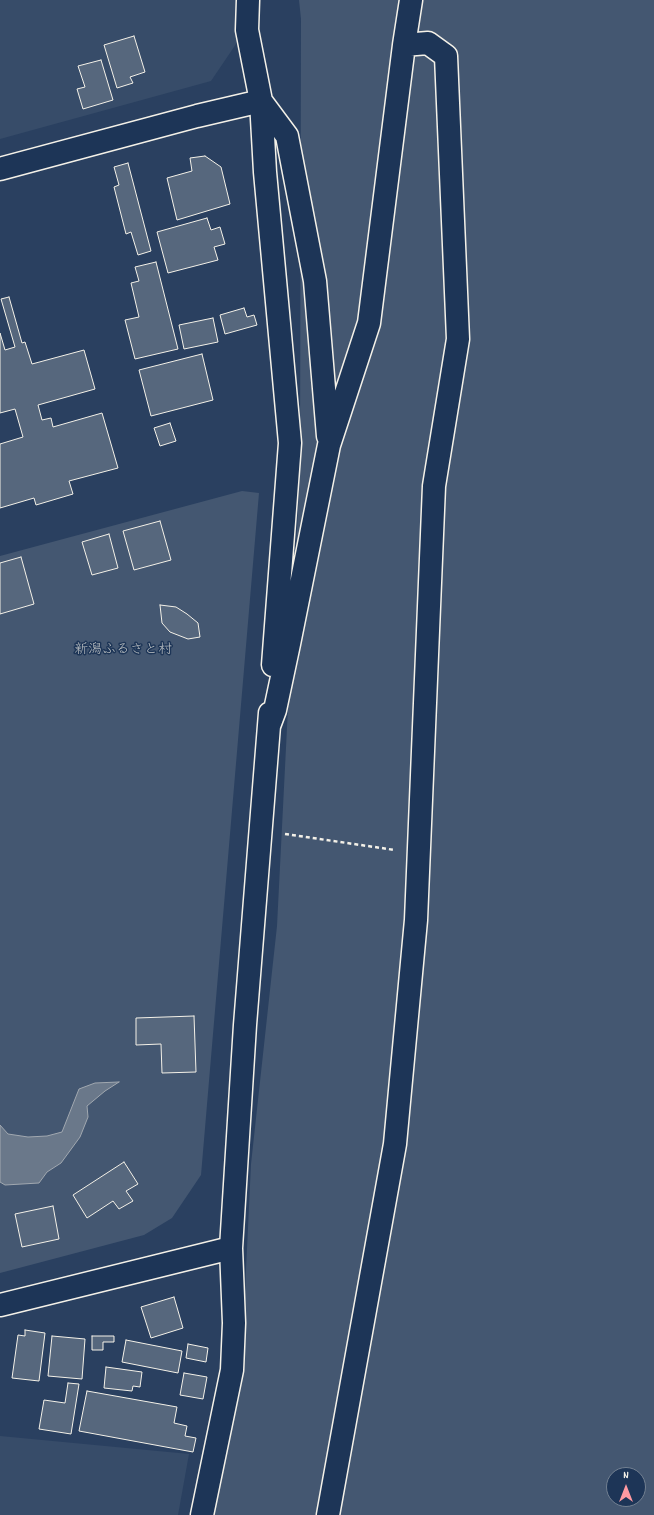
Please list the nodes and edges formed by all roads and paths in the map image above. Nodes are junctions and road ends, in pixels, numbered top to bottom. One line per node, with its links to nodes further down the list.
1 (248, 0): 4 (street)
2 (411, 0): 3 (street)
3 (404, 45): 6 (street); 9 (street)
4 (261, 101): 5 (street); 6 (street); 7 (street)
5 (0, 169)
6 (329, 445): 7 (street)
7 (269, 726): 8 (street)
8 (260, 831): 9 (path); 10 (street)
9 (419, 854): 13 (street)
10 (231, 1248): 11 (street); 12 (street)
11 (0, 1305)
12 (202, 1515)
13 (328, 1515)

